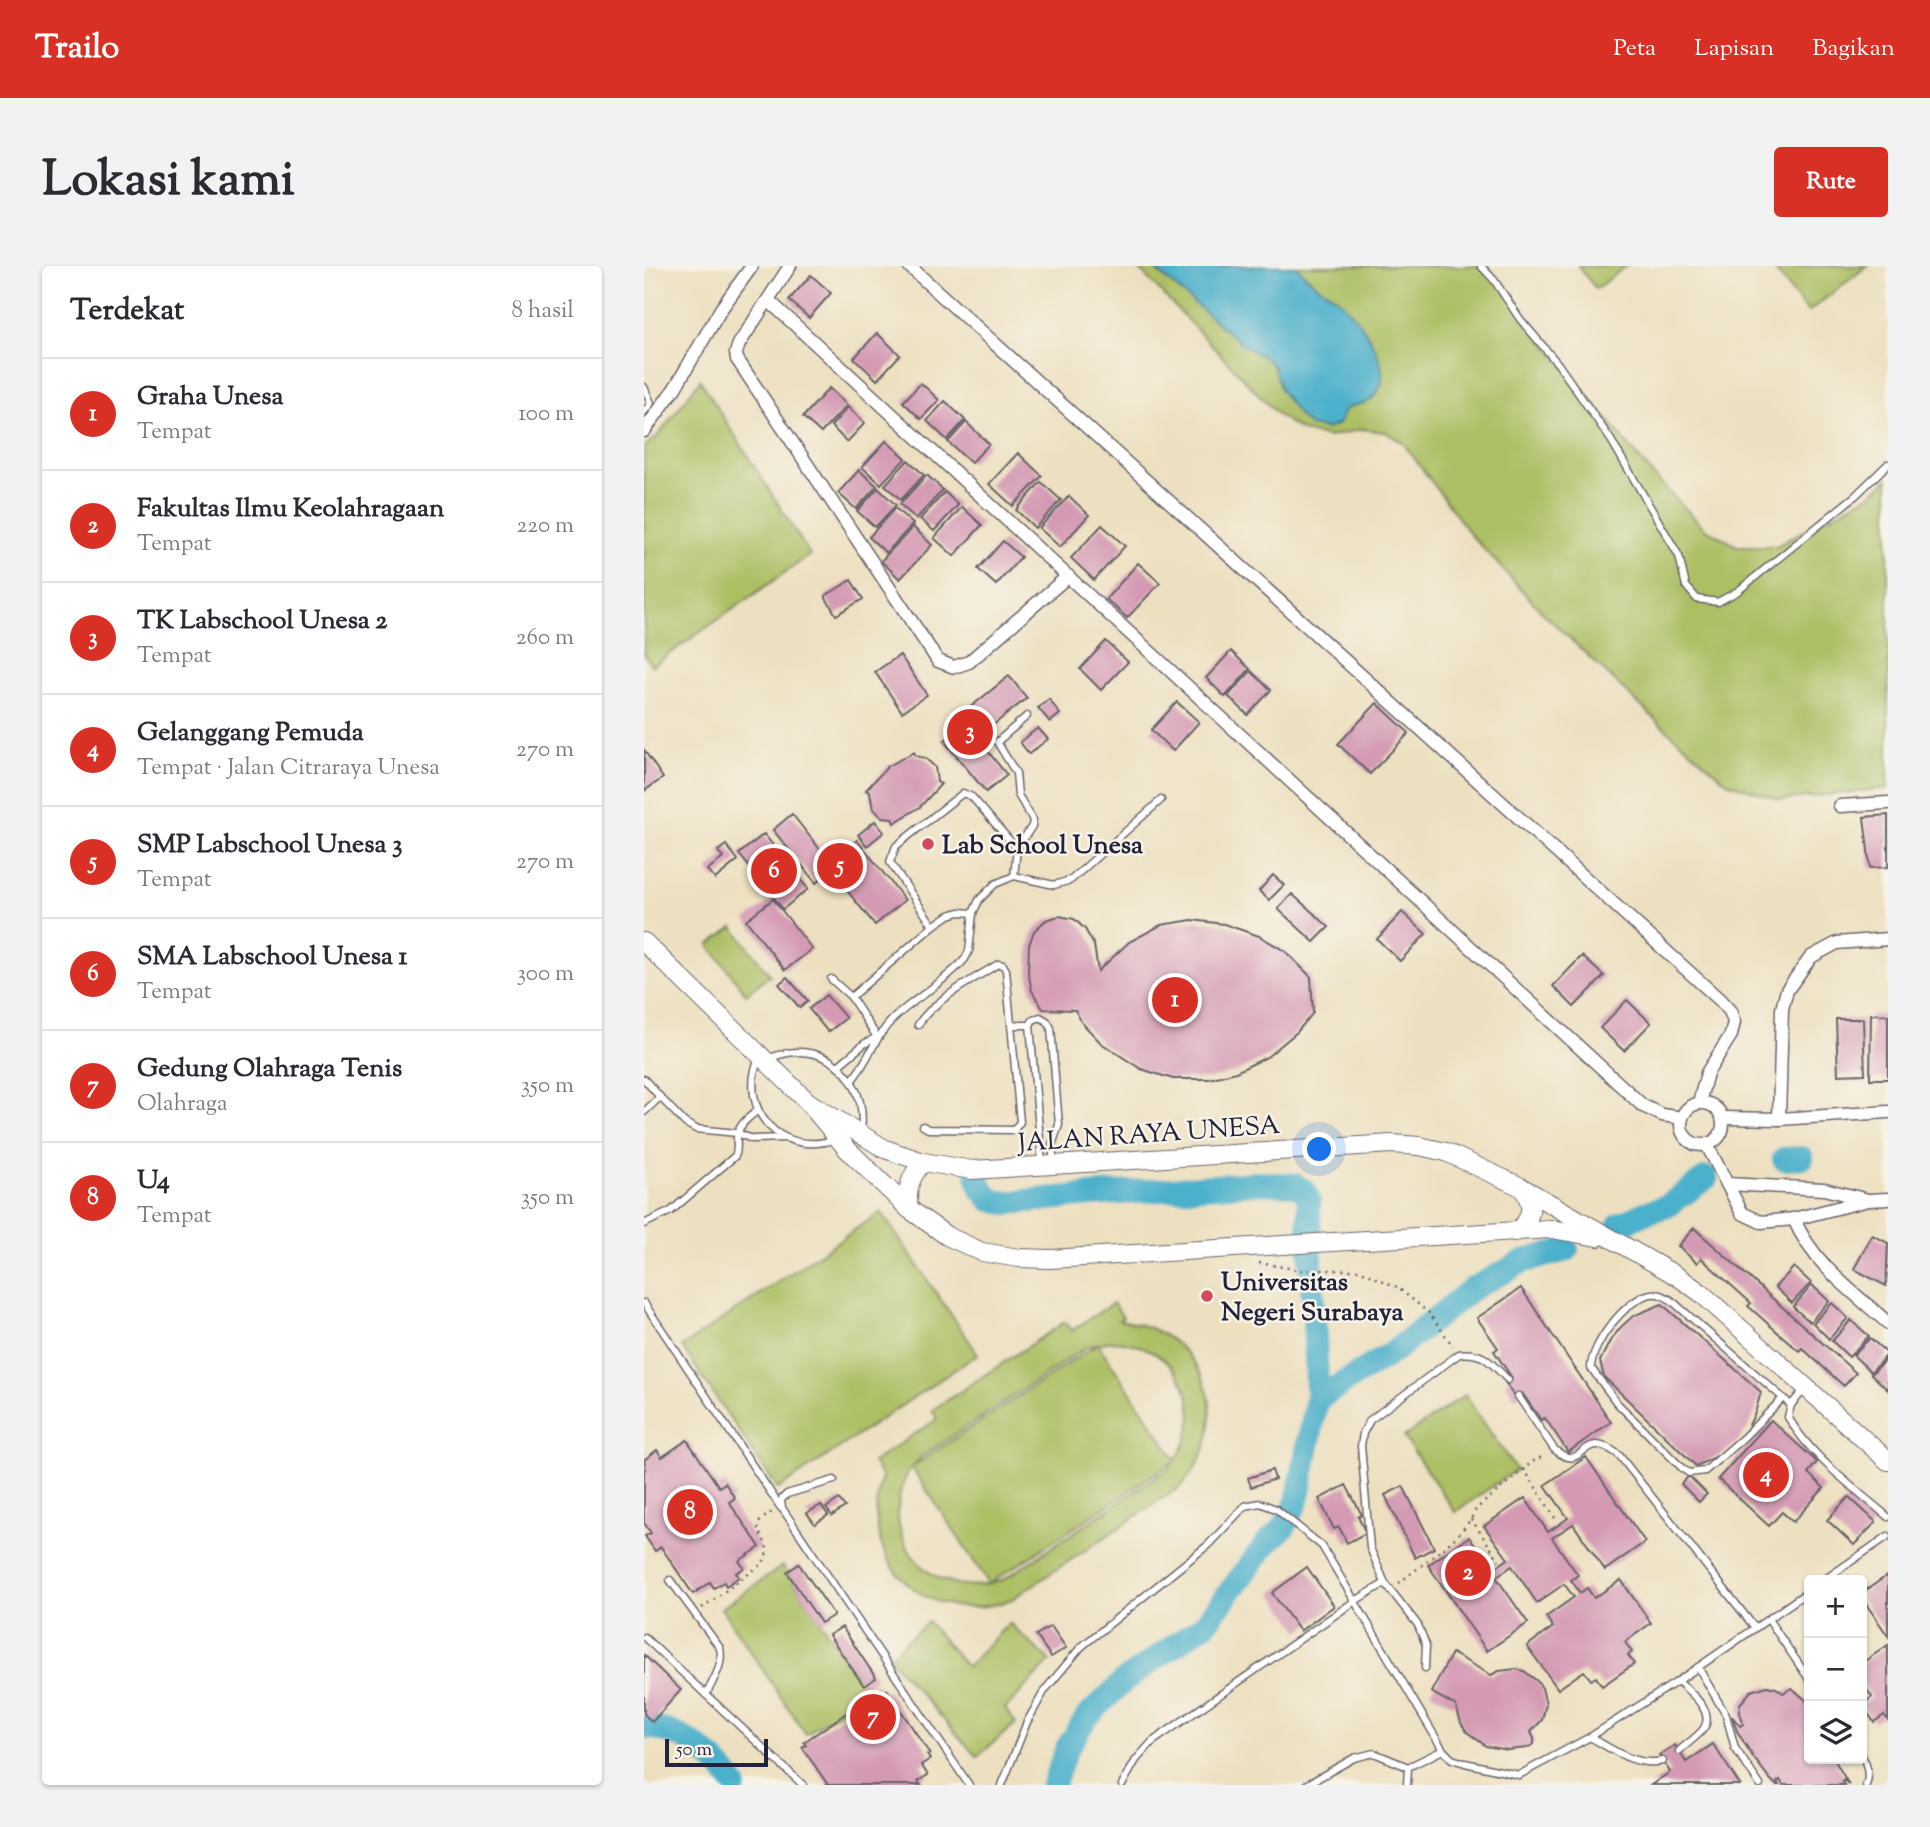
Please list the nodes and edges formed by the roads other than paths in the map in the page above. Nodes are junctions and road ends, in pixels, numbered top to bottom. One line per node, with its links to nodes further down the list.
1 (752, 266): 8 (street)
2 (790, 266): 5 (street)
3 (909, 266): 33 (street)
4 (1481, 266): 9 (lane)
5 (768, 300): 10 (street); 10 (street)
6 (644, 387): 7 (lane)
7 (644, 412)
8 (644, 431)
9 (1888, 464)
10 (1068, 576): 37 (street)
11 (1027, 716): 15 (lane)
12 (1161, 800): 16 (lane)
13 (1888, 803): 14 (street)
14 (1840, 806)
15 (1017, 849): 16 (lane); 18 (lane)
16 (1014, 876): 17 (lane)
17 (973, 913): 18 (lane); 26 (lane)
18 (933, 926): 22 (lane)
19 (1888, 939): 39 (street)
20 (644, 942): 27 (main road, JALAN RAYA UNESA)
21 (831, 979): 22 (lane)
22 (851, 997): 26 (lane)
23 (918, 1025): 24 (lane)
24 (1013, 1025): 25 (lane); 40 (lane)
25 (1030, 1025): 47 (lane); 47 (lane)
26 (877, 1037): 28 (lane); 30 (lane)
27 (762, 1058): 28 (lane); 32 (main road, JALAN RAYA UNESA); 34 (lane)
28 (838, 1066): 30 (lane)
29 (644, 1079): 31 (lane)
30 (852, 1080): 42 (lane)
31 (660, 1097): 35 (lane); 41 (lane)
32 (808, 1102): 42 (main road, JALAN RAYA UNESA); 44 (main road, JALAN RAYA UNESA)
33 (1699, 1103): 37 (street); 38 (street)
34 (758, 1110): 41 (lane); 43 (lane)
35 (644, 1112)
36 (1888, 1112): 39 (street)
37 (1682, 1118): 45 (street)
38 (1723, 1118): 39 (street); 45 (street)
39 (1779, 1119)
40 (923, 1126)
41 (737, 1133): 43 (lane); 54 (lane)
42 (860, 1136): 46 (main road, JALAN RAYA UNESA)
43 (786, 1138): 44 (lane)
44 (838, 1138): 52 (main road, JALAN RAYA UNESA)
45 (1707, 1145): 48 (street)
46 (923, 1162): 47 (main road, JALAN RAYA UNESA); 52 (main road)
47 (1048, 1166): 49 (main road, JALAN RAYA UNESA)
48 (1727, 1184): 51 (street); 53 (street)
49 (1521, 1187): 55 (main road); 56 (main road, JALAN RAYA UNESA)
50 (1888, 1199): 51 (street)
51 (1868, 1200): 53 (street)
52 (909, 1209): 55 (main road, JALAN RAYA UNESA)
53 (1794, 1219): 58 (street)
54 (644, 1224)
55 (1515, 1232): 56 (main road, JALAN RAYA UNESA)
56 (1612, 1240): 60 (main road, JALAN RAYA UNESA)
57 (644, 1303): 66 (lane)
58 (1888, 1323)
59 (1508, 1380): 71 (lane)
60 (1807, 1387): 63 (lane); 64 (main road, JALAN RAYA UNESA)
61 (1518, 1396): 75 (lane)
62 (1782, 1399): 62 (lane); 63 (lane)
63 (1791, 1405): 67 (lane)
64 (1888, 1461)
65 (834, 1480): 66 (lane)
66 (782, 1508): 90 (lane)
67 (1888, 1517)
68 (1888, 1536): 69 (lane)
69 (1831, 1575)
70 (670, 1580): 81 (lane)
71 (1385, 1583): 73 (lane); 78 (lane)
72 (1804, 1594): 74 (lane)
73 (1355, 1601): 83 (lane); 91 (lane); 92 (lane)
74 (1768, 1619): 75 (lane); 79 (lane)
75 (1755, 1628): 77 (lane)
76 (644, 1637): 81 (lane)
77 (1698, 1667): 80 (lane); 96 (lane)
78 (1424, 1668)
79 (1804, 1672)
80 (1678, 1681): 82 (lane); 84 (lane)
81 (706, 1695): 89 (lane)
82 (1590, 1737): 85 (lane); 88 (lane)
83 (1443, 1750): 87 (lane); 88 (lane)
84 (1679, 1751)
85 (1664, 1761)
86 (1866, 1764): 97 (lane)
87 (1408, 1767): 93 (lane); 94 (lane)
88 (1519, 1775): 95 (lane)
89 (803, 1785)
90 (969, 1785)
91 (1002, 1785)
92 (1122, 1785)
93 (1306, 1785)
94 (1407, 1785)
95 (1517, 1785)
96 (1760, 1785)
97 (1866, 1785)

